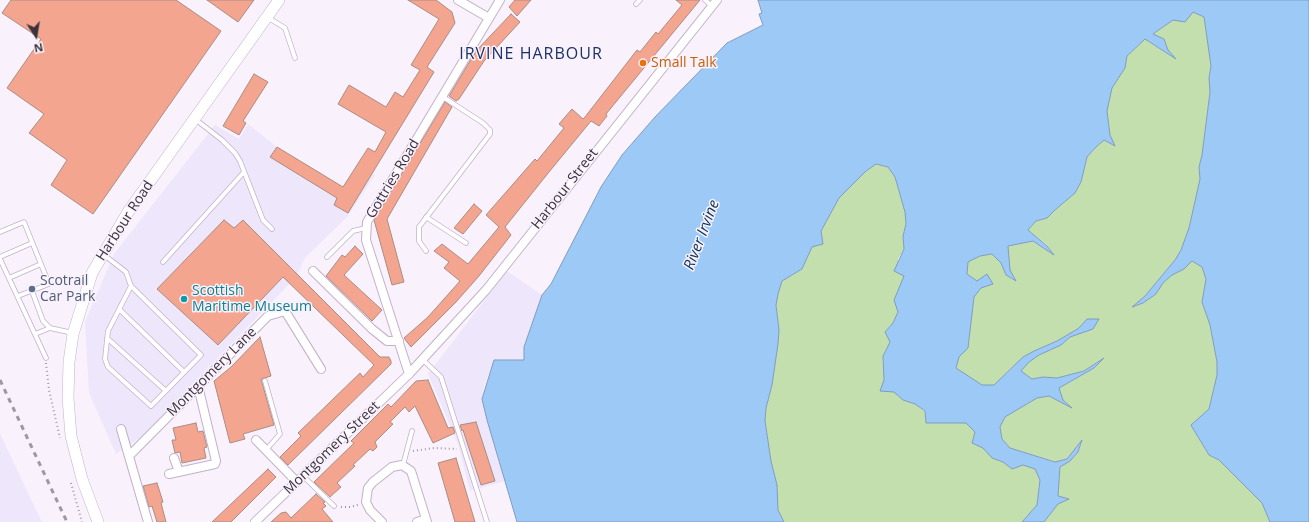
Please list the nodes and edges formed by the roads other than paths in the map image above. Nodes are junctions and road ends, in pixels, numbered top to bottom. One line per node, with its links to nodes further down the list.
1 (279, 0): 8 (street, Harbour Road)
2 (458, 0): 9 (street)
3 (500, 0): 9 (street, Gottries Road)
4 (640, 0): 7 (lane)
5 (705, 0): 6 (lane)
6 (714, 3): 38 (street, Harbour Street)
7 (636, 4)
8 (267, 17): 10 (lane); 12 (street, Harbour Road)
9 (489, 18): 11 (street, Gottries Road)
10 (295, 58)
11 (442, 96): 14 (lane); 15 (street, Gottries Road)
12 (194, 119): 13 (lane); 21 (street, Harbour Road)
13 (244, 172): 16 (lane); 24 (lane)
14 (426, 217): 19 (lane); 20 (lane)
15 (367, 228): 22 (lane); 36 (street, Gottries Road)
16 (272, 230)
17 (0, 232): 18 (lane)
18 (32, 243): 23 (lane); 25 (lane)
19 (466, 243)
20 (426, 251)
21 (102, 254): 28 (lane); 34 (street, Harbour Road)
22 (327, 257)
23 (0, 258): 27 (lane)
24 (163, 262)
25 (41, 264): 27 (lane); 29 (lane)
26 (313, 271): 36 (street)
27 (9, 278): 30 (lane)
28 (131, 286): 31 (lane); 40 (lane)
29 (32, 291): 30 (lane); 32 (lane)
30 (18, 296): 33 (lane)
31 (120, 310): 35 (lane); 40 (lane)
32 (50, 328): 33 (lane); 34 (lane)
33 (35, 334): 37 (lane)
34 (73, 334): 58 (street, Harbour Road)
35 (108, 338): 44 (lane); 44 (lane)
36 (399, 341): 41 (street, Gottries Road)
37 (46, 358)
38 (423, 360): 41 (street, Harbour Street); 63 (lane)
39 (321, 369): 43 (street, Montgomery Lane)
40 (184, 372): 44 (lane)
41 (410, 374): 54 (street, Montgomery Street)
42 (265, 380): 48 (lane)
43 (198, 386): 49 (street, Montgomery Lane); 52 (street)
44 (166, 390)
45 (122, 429): 49 (street)
46 (412, 432): 51 (lane)
47 (256, 440): 48 (street)
48 (266, 450): 55 (street)
49 (129, 456): 59 (street)
50 (174, 458): 52 (street)
51 (402, 465): 57 (street); 61 (street)
52 (179, 472): 53 (street)
53 (169, 474)
54 (303, 475): 55 (street, Montgomery Street); 56 (lane)
55 (296, 482): 60 (street, Montgomery Street)
56 (334, 506)
57 (427, 520): 62 (street)
58 (98, 522)
59 (148, 522)
60 (255, 522)
61 (382, 522)
62 (417, 522)
63 (487, 522)

